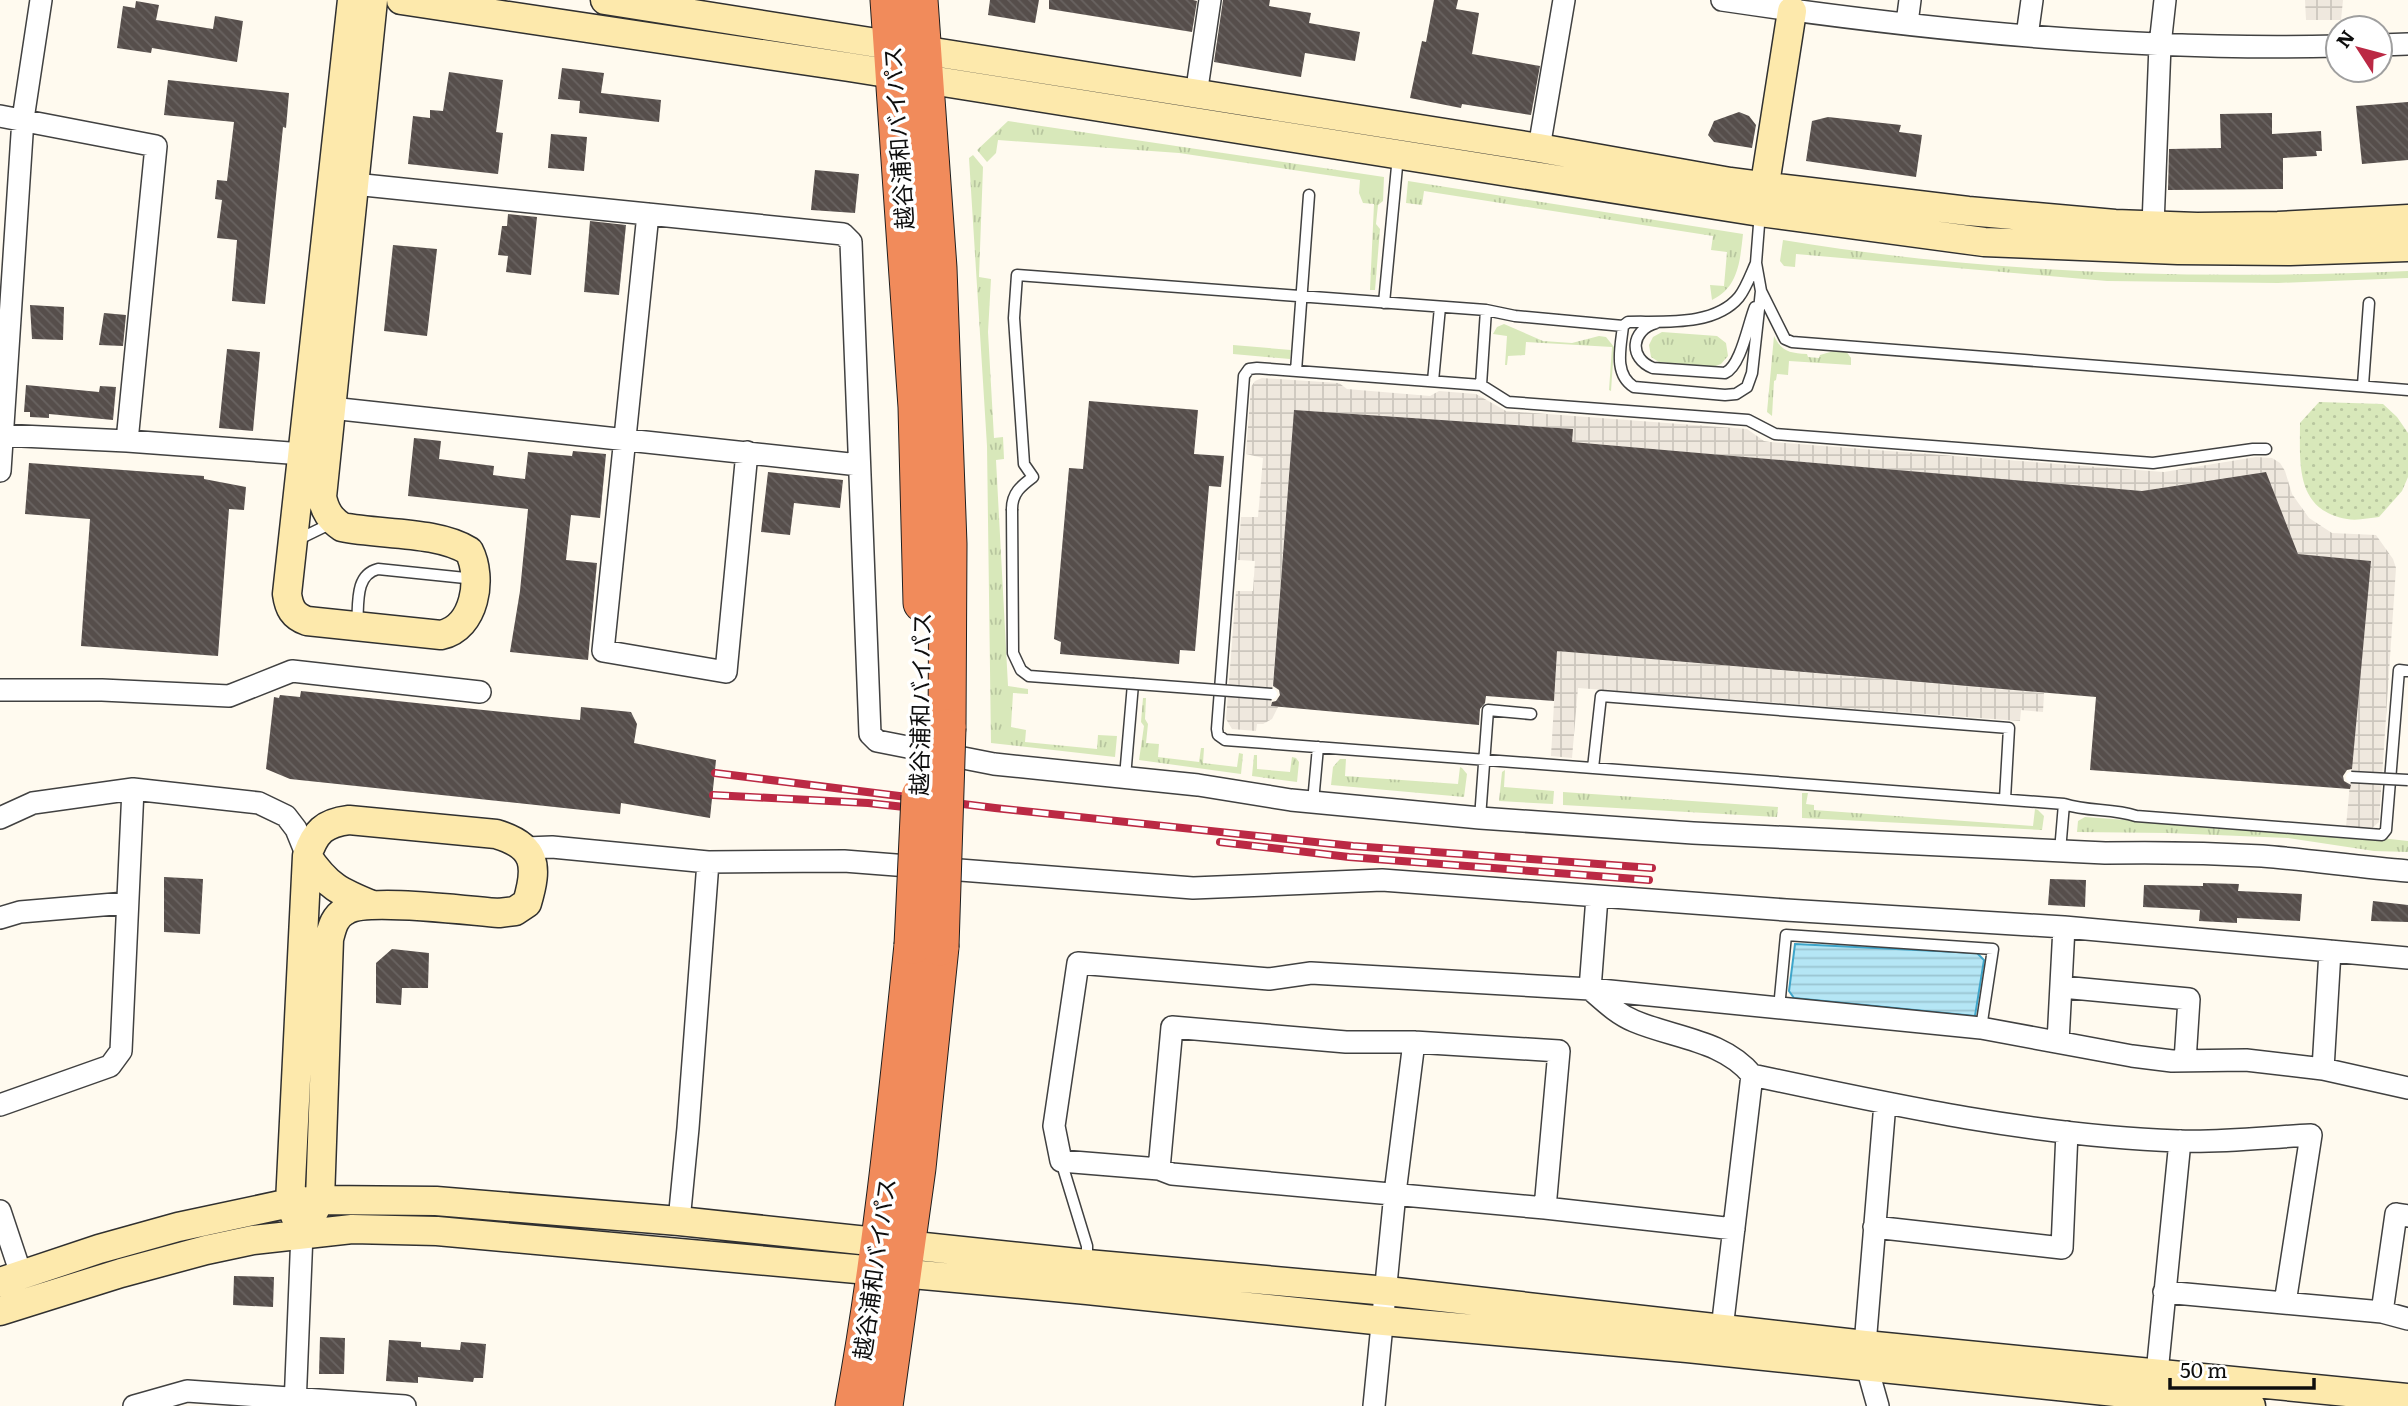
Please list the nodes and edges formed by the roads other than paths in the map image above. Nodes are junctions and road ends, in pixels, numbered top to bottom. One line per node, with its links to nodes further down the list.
1 (41, 0): 22 (street)
2 (352, 0): 52 (street)
3 (373, 0): 25 (street)
4 (401, 0): 19 (street)
5 (605, 0): 19 (street)
6 (889, 0): 19 (highway, 越谷浦和バイパス)
7 (919, 0): 19 (highway, 越谷浦和バイパス)
8 (1210, 0): 20 (street)
9 (1564, 0): 23 (street)
10 (1722, 0): 14 (street)
11 (1910, 0): 15 (street)
12 (2032, 0): 16 (street)
13 (2165, 0): 17 (street)
14 (1793, 5): 15 (street); 27 (street)
15 (1907, 23): 16 (street)
16 (2027, 36): 17 (street)
17 (2160, 45): 18 (street); 30 (street)
18 (2324, 46)
19 (909, 63): 20 (street); 24 (street); 117 (highway, 越谷浦和バイパス, bridge)
20 (1196, 95): 23 (street)
21 (0, 116): 22 (street)
22 (23, 120): 47 (street); 49 (street)
23 (1539, 148): 27 (street)
24 (1398, 156): 27 (street); 35 (lane)
25 (354, 184): 28 (street); 46 (street)
26 (1309, 195): 34 (lane)
27 (1762, 200): 30 (street); 31 (street); 32 (lane)
28 (648, 214): 48 (street); 53 (street)
29 (2408, 219): 30 (street)
30 (2153, 225)
31 (2408, 247)
32 (1756, 262): 33 (lane); 39 (lane)
33 (1761, 291): 39 (lane); 40 (lane); 44 (lane)
34 (1302, 297): 35 (lane); 41 (lane); 60 (lane, bridge)
35 (1384, 303): 37 (lane)
36 (2369, 303): 44 (lane)
37 (1440, 307): 38 (lane); 42 (lane)
38 (1486, 310): 40 (lane); 43 (lane)
39 (1665, 320): 40 (lane)
40 (1623, 326)
41 (1296, 371): 42 (lane); 67 (lane)
42 (1433, 381): 43 (lane)
43 (1481, 385): 50 (lane)
44 (2363, 385): 45 (lane)
45 (2408, 390)
46 (331, 408): 48 (street); 55 (street)
47 (1, 435): 49 (street); 54 (street)
48 (625, 439): 51 (street); 51 (street)
49 (127, 441): 52 (street)
50 (2266, 449)
51 (747, 453): 53 (street)
52 (303, 454): 56 (street)
53 (859, 465): 70 (street)
54 (0, 471)
55 (334, 522): 56 (lane); 57 (street)
56 (293, 542): 58 (street)
57 (475, 579): 58 (street); 58 (lane)
58 (357, 626)
59 (2408, 671): 65 (lane)
60 (1133, 684): 63 (lane, bridge); 70 (lane)
61 (0, 690): 62 (street)
62 (480, 692)
63 (1272, 694)
64 (1531, 714): 68 (lane)
65 (2395, 719): 66 (lane); 76 (lane)
66 (2408, 720)
67 (1318, 747): 68 (lane); 75 (lane)
68 (1485, 760): 69 (lane); 78 (lane)
69 (1593, 768): 74 (lane); 74 (lane)
70 (1125, 777): 75 (street)
71 (2351, 777): 72 (lane, bridge)
72 (2408, 780)
73 (134, 789): 77 (street); 81 (street); 85 (street)
74 (2005, 799): 76 (lane)
75 (1313, 802): 78 (street)
76 (2064, 804): 80 (lane)
77 (0, 818)
78 (1480, 818): 80 (street)
79 (526, 848): 81 (street); 82 (street); 86 (street)
80 (2060, 851): 83 (street)
81 (307, 856): 86 (street); 109 (street)
82 (708, 862): 84 (street); 113 (street)
83 (2408, 871)
84 (1597, 897): 88 (street); 92 (street)
85 (126, 903): 87 (street); 102 (street)
86 (372, 905): 108 (street)
87 (0, 918)
88 (2064, 927): 89 (street); 91 (street)
89 (2330, 951): 90 (street); 98 (street)
90 (2408, 958)
91 (2062, 987): 96 (street); 97 (street)
92 (1590, 989): 93 (street); 99 (street); 105 (street)
93 (1779, 1008): 94 (street); 94 (lane)
94 (1981, 1027): 96 (street)
95 (1414, 1042): 106 (street); 107 (street); 110 (street)
96 (2058, 1042): 97 (street)
97 (2185, 1061): 98 (street)
98 (2323, 1069): 100 (street)
99 (1752, 1075): 101 (street); 115 (street)
100 (2408, 1088)
101 (1885, 1103): 103 (street); 114 (street)
102 (0, 1105)
103 (2067, 1132): 104 (street); 114 (street)
104 (2180, 1141): 121 (street); 122 (street)
105 (1061, 1160): 106 (street); 118 (lane)
106 (1159, 1169): 107 (street)
107 (1395, 1193): 110 (street); 120 (street)
108 (320, 1200): 109 (street); 113 (street); 116 (street)
109 (290, 1203): 116 (street); 119 (street)
110 (1545, 1208): 115 (street)
111 (0, 1211): 119 (street)
112 (2408, 1216): 124 (street)
113 (679, 1221): 117 (street)
114 (1874, 1227): 128 (street)
115 (1734, 1229): 127 (street)
116 (302, 1233): 117 (street); 123 (street); 131 (street)
117 (891, 1258): 118 (street); 126 (street); 135 (highway, 越谷浦和バイパス); 136 (highway, 越谷浦和バイパス)
118 (1087, 1264): 120 (street)
119 (10, 1278)
120 (1387, 1292): 126 (street); 127 (street)
121 (2164, 1292): 122 (street); 129 (street)
122 (2285, 1303): 124 (street)
123 (0, 1311)
124 (2382, 1312): 125 (street)
125 (2408, 1318)
126 (1384, 1321): 128 (street); 137 (street)
127 (1722, 1329): 128 (street)
128 (1866, 1356): 129 (street); 133 (street); 138 (street)
129 (2157, 1373): 130 (street)
130 (2408, 1398)
131 (295, 1402): 132 (street); 134 (street)
132 (144, 1404)
133 (2207, 1404): 139 (street)
134 (405, 1406)
135 (854, 1406)
136 (884, 1406)
137 (1374, 1406)
138 (1878, 1406)
139 (2251, 1406)

